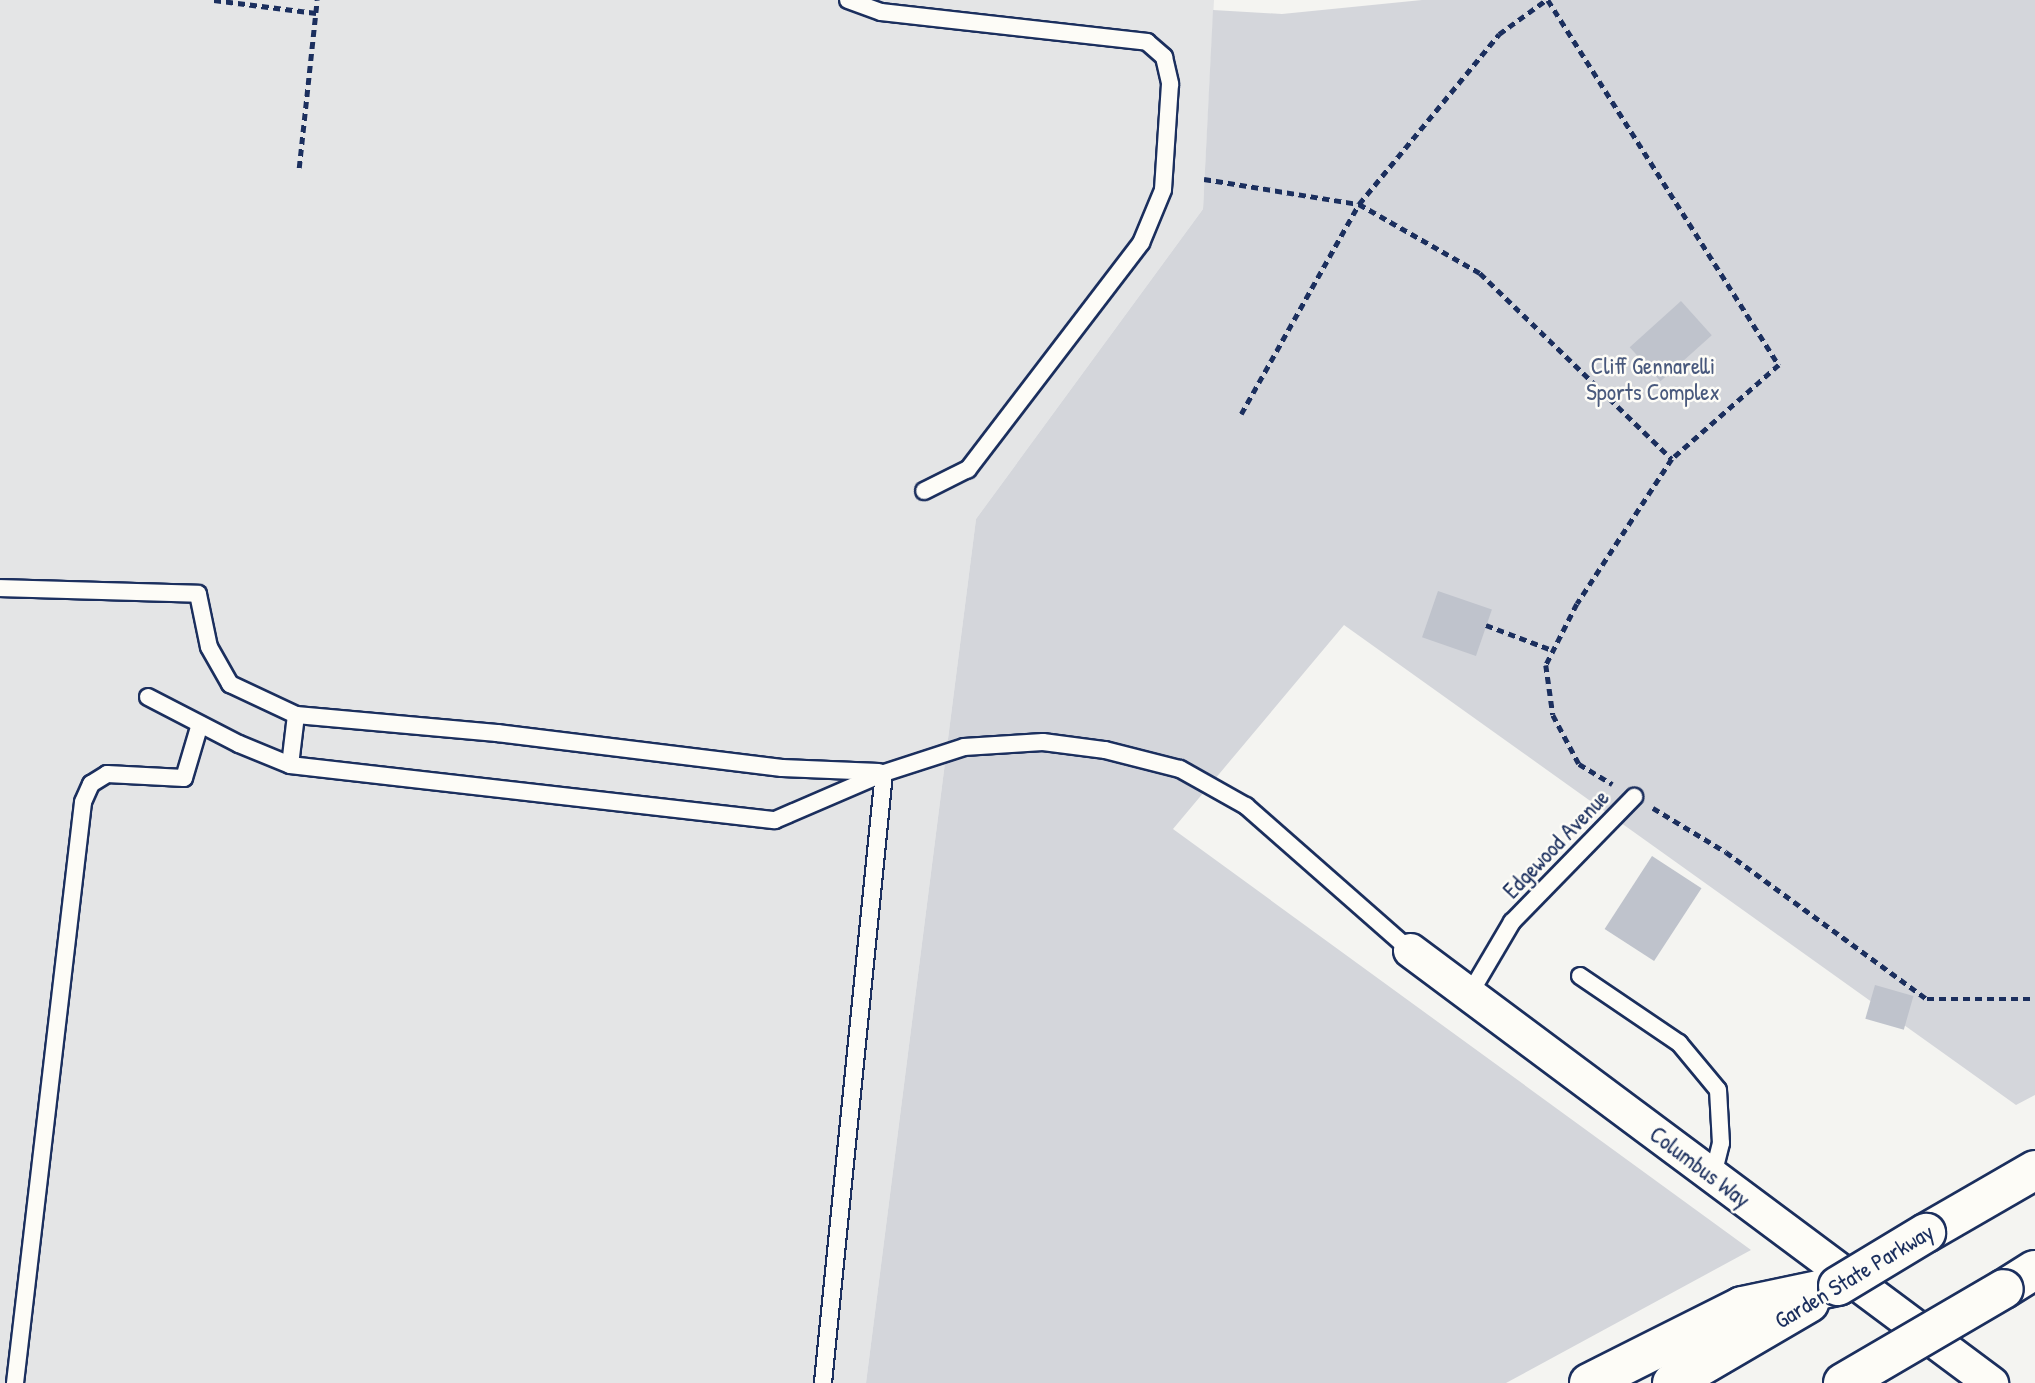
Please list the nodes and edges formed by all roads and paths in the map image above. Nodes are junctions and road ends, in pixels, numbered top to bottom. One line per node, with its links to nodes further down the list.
1 (214, 0): 5 (path)
2 (317, 0): 5 (path)
3 (848, 0): 11 (lane)
4 (1547, 0): 8 (path); 10 (path)
5 (316, 13): 6 (path)
6 (299, 168)
7 (1204, 179): 8 (path)
8 (1359, 204): 9 (path); 10 (path)
9 (1241, 414)
10 (1672, 459): 14 (path)
11 (924, 491)
12 (0, 588): 16 (lane)
13 (1486, 625): 14 (path)
14 (1552, 650): 20 (path)
15 (148, 697): 17 (lane)
16 (296, 715): 18 (lane); 19 (lane)
17 (200, 724): 18 (lane); 29 (lane)
18 (290, 765): 19 (lane)
19 (884, 773): 21 (lane); 30 (lane)
20 (1634, 797): 23 (lane, Edgewood Avenue); 24 (path)
21 (1410, 950): 23 (street, Columbus Way)
22 (1580, 976): 26 (lane)
23 (1469, 995): 26 (street, Columbus Way)
24 (2035, 999)
25 (2035, 1170): 28 (highway, Garden State Parkway, bridge)
26 (1713, 1176): 34 (street, Columbus Way)
27 (2019, 1280): 33 (highway, bridge)
28 (1757, 1316): 31 (highway); 32 (highway, Garden State Parkway)
29 (15, 1383)
30 (823, 1383)
31 (1589, 1383)
32 (1672, 1383)
33 (1843, 1383)
34 (1991, 1383)

